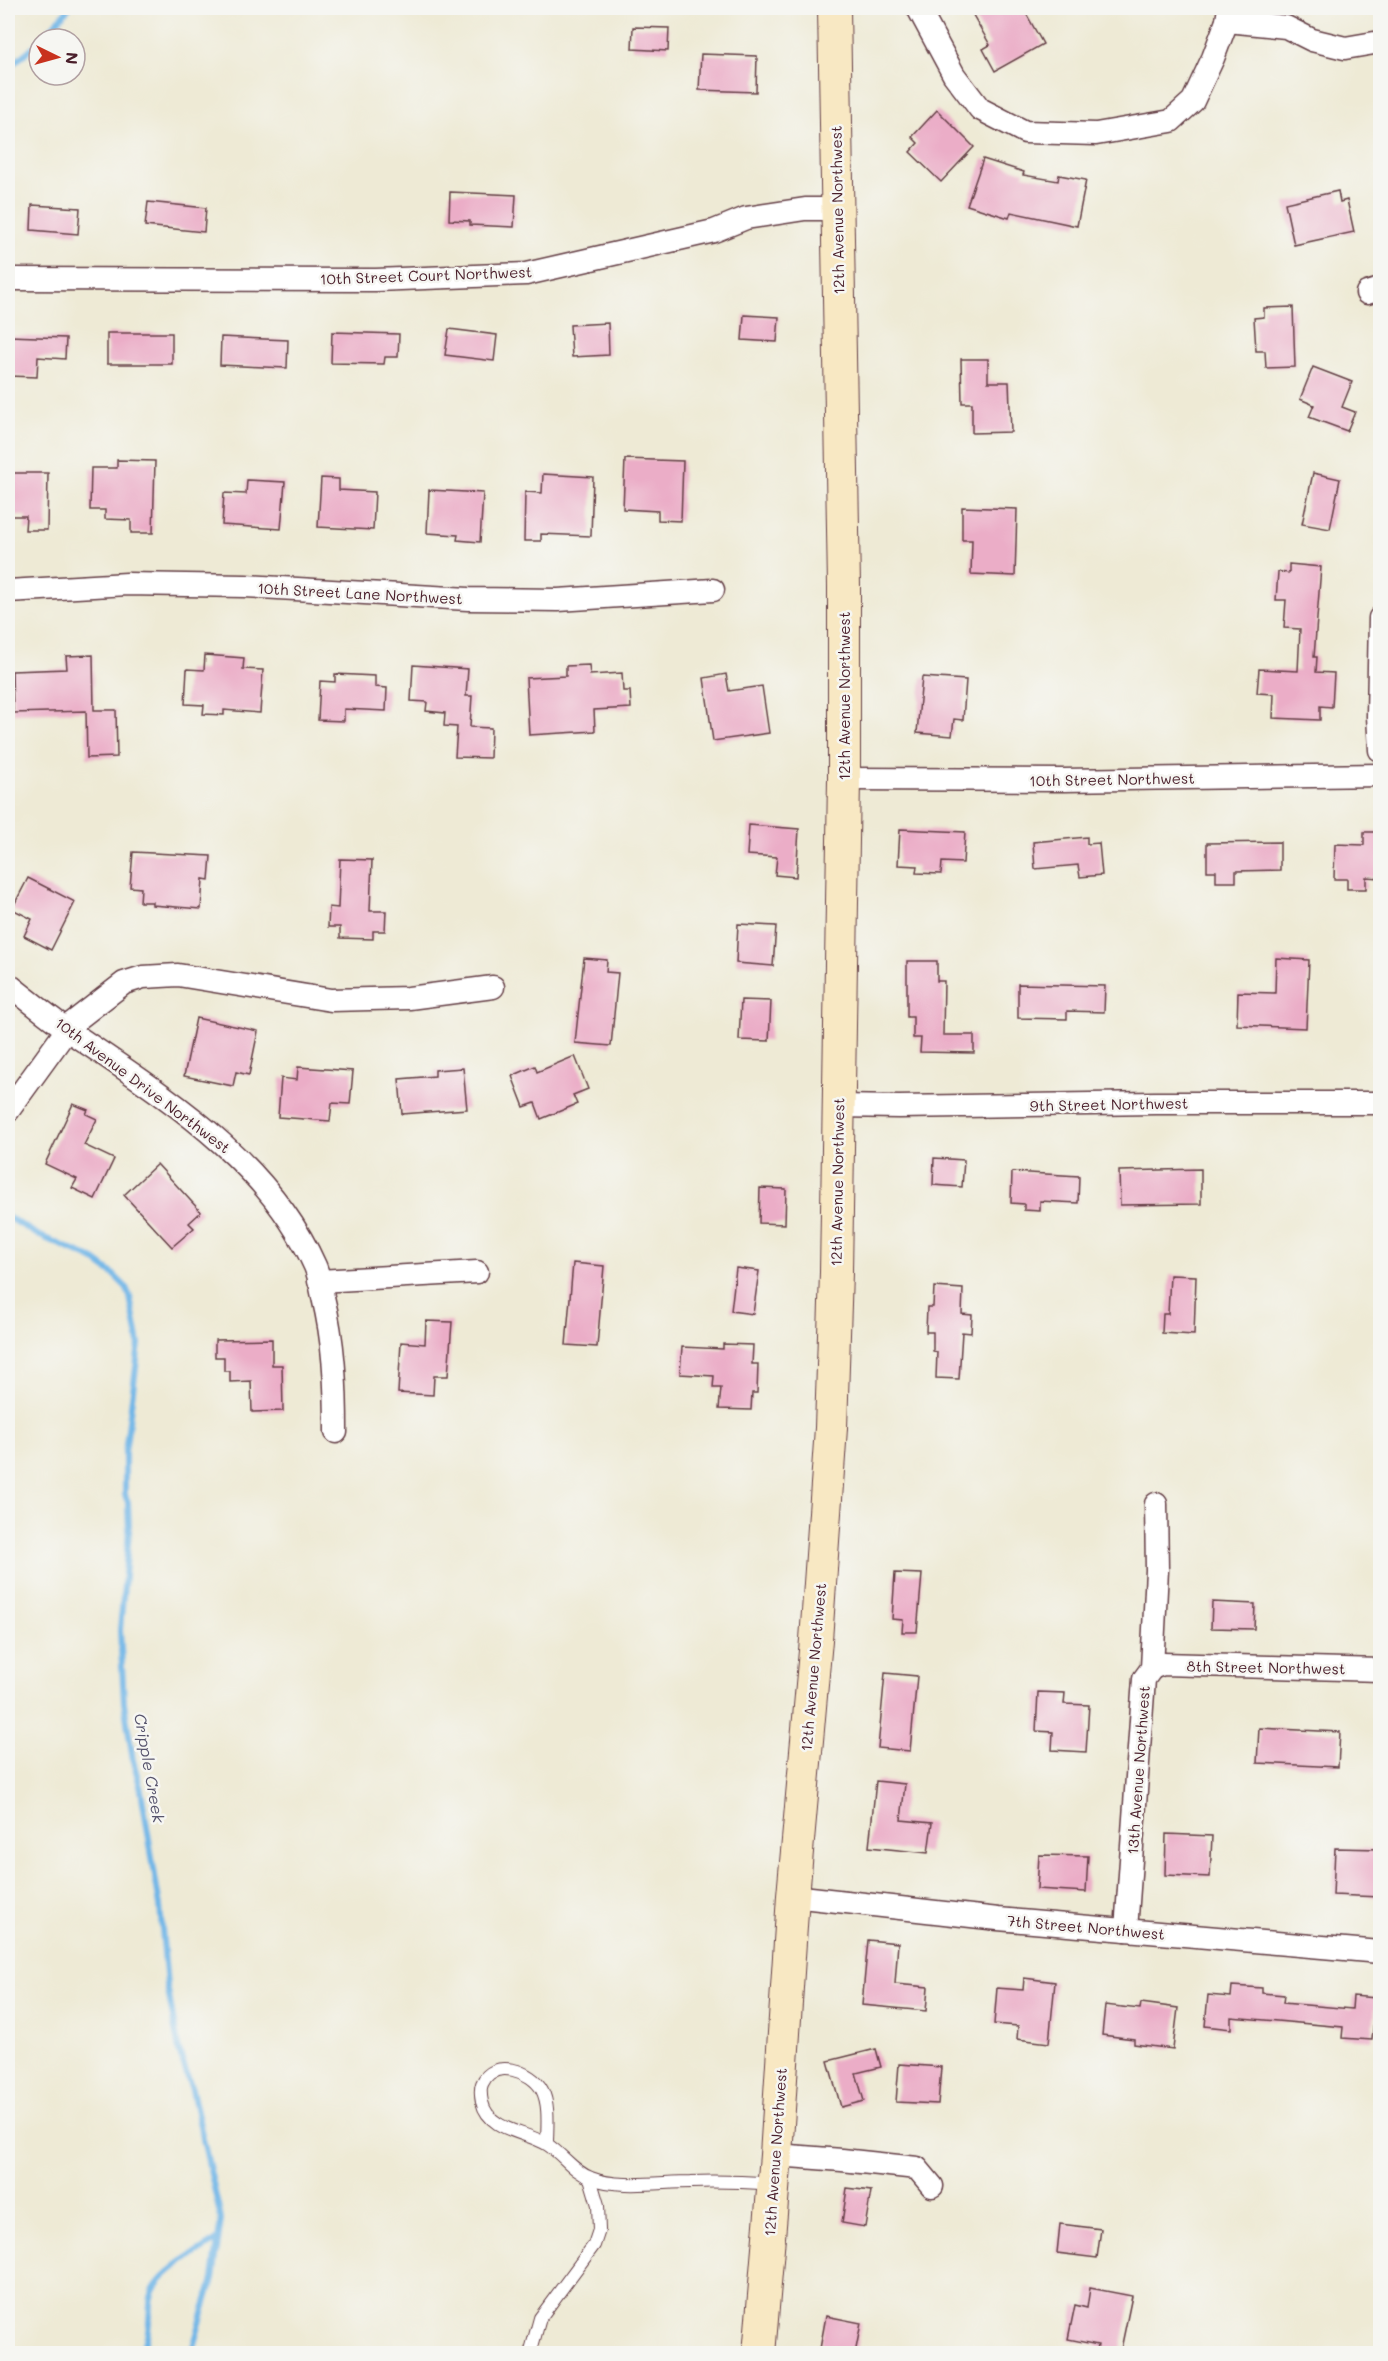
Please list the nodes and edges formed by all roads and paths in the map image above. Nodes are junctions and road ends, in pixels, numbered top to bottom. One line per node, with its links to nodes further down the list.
1 (834, 8): 5 (main road, 12th Avenue Northwest)
2 (918, 8): 3 (street)
3 (1228, 14): 4 (street)
4 (1380, 42)
5 (837, 209): 6 (street, 10th Street Court Northwest); 12 (main road, 12th Avenue Northwest)
6 (8, 279)
7 (713, 590): 8 (street, 10th Street Lane Northwest)
8 (8, 591)
9 (1380, 618): 10 (street)
10 (1380, 750)
11 (1380, 775): 12 (street, 10th Street Northwest)
12 (844, 779): 17 (main road, 12th Avenue Northwest)
13 (8, 984): 15 (street, 10th Avenue Drive Northwest)
14 (493, 987): 15 (street)
15 (67, 1029): 18 (street); 20 (street, 10th Avenue Drive Northwest)
16 (1380, 1103): 17 (street, 9th Street Northwest)
17 (838, 1106): 25 (main road, 12th Avenue Northwest)
18 (8, 1111)
19 (477, 1272): 20 (street)
20 (320, 1281): 21 (street, 10th Avenue Drive Northwest)
21 (336, 1432)
22 (1156, 1504): 23 (street, 13th Avenue Northwest)
23 (1152, 1668): 24 (street, 8th Street Northwest); 26 (street, 13th Avenue Northwest)
24 (1380, 1670)
25 (793, 1896): 26 (street, 7th Street Northwest); 29 (main road, 12th Avenue Northwest)
26 (1126, 1930): 27 (street, 7th Street Northwest)
27 (1380, 1952)
28 (547, 2144): 28 (lane); 30 (lane)
29 (775, 2169): 30 (lane); 31 (street); 33 (main road, 12th Avenue Northwest)
30 (590, 2178): 32 (lane)
31 (932, 2186)
32 (530, 2354)
33 (759, 2354)

